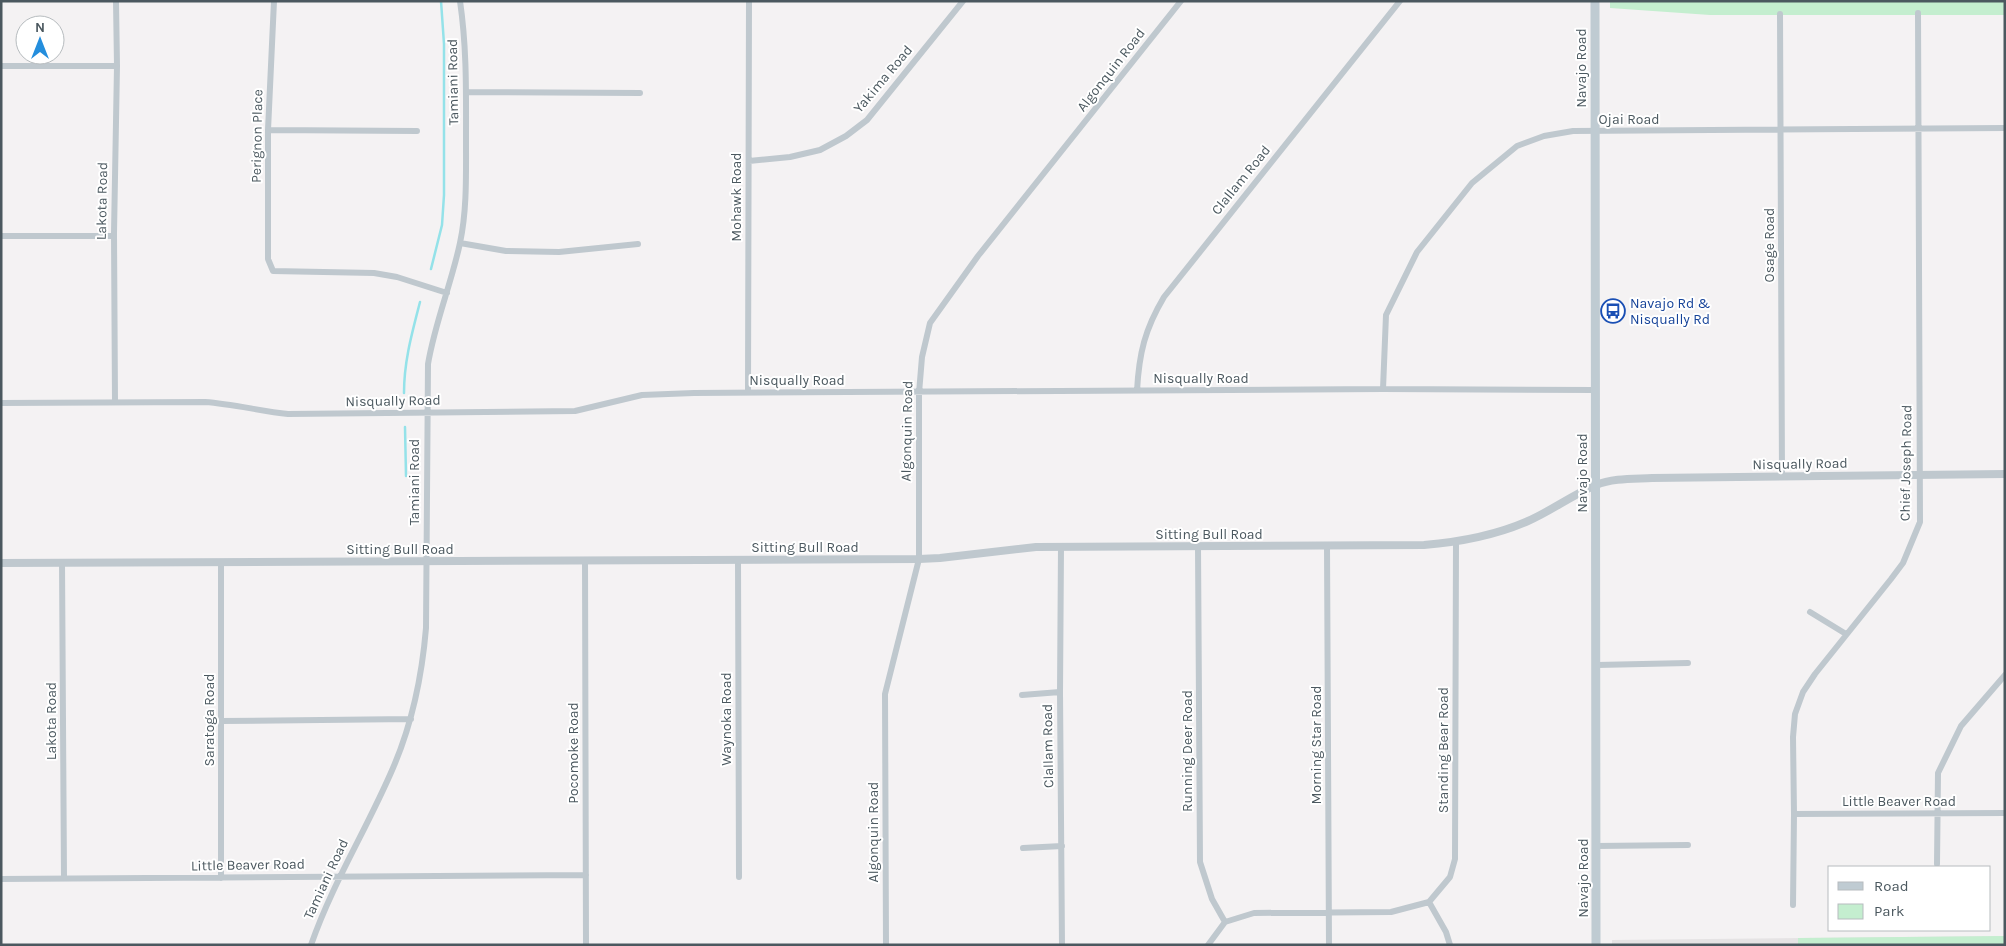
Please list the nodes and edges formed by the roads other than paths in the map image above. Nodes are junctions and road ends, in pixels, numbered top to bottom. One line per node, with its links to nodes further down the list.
1 (116, 1): 12 (street, Lakota Road)
2 (274, 1): 17 (street, Perignon Place)
3 (460, 1): 13 (street, Tamiani Road)
4 (749, 1): 21 (street, Mohawk Road)
5 (962, 1): 21 (street, Yakima Road)
6 (1181, 1): 31 (street, Algonquin Road)
7 (1400, 1): 29 (street, Clallam Road)
8 (1594, 1): 19 (main road, Navajo Road)
9 (1780, 14): 20 (street, Osage Road)
10 (1918, 14): 16 (street, Chief Joseph Road)
11 (1, 66): 12 (street)
12 (117, 66): 23 (street, Lakota Road)
13 (466, 92): 14 (street); 24 (street, Tamiani Road)
14 (640, 93)
15 (2005, 128): 16 (street, Ojai Road)
16 (1919, 129): 20 (street, Ojai Road); 36 (street, Chief Joseph Road)
17 (268, 130): 18 (street); 26 (street, Perignon Place)
18 (417, 131)
19 (1595, 131): 20 (street, Ojai Road); 27 (street, Ojai Road); 28 (main road, Navajo Road)
20 (1782, 131): 37 (street, Osage Road)
21 (749, 161): 30 (street, Mohawk Road)
22 (1, 236): 23 (street)
23 (114, 236): 32 (street, Lakota Road)
24 (460, 243): 25 (street); 26 (street, Tamiani Road)
25 (638, 244)
26 (447, 293): 34 (street, Tamiani Road)
27 (1382, 389): 28 (street, Nisqually Road); 29 (street, Nisqually Road)
28 (1595, 390): 38 (main road, Navajo Road)
29 (1137, 391): 31 (street, Nisqually Road)
30 (748, 392): 31 (street, Nisqually Road); 34 (street, Nisqually Road)
31 (919, 393): 43 (street, Algonquin Road)
32 (115, 402): 33 (street, Nisqually Road); 34 (street, Nisqually Road)
33 (1, 403)
34 (426, 413): 46 (street, Tamiani Road)
35 (2005, 474): 36 (street, Nisqually Road)
36 (1921, 475): 37 (street, Nisqually Road); 51 (street, Chief Joseph Road)
37 (1782, 476): 38 (street, Nisqually Road)
38 (1596, 485): 39 (street, Sitting Bull Road); 53 (main road, Navajo Road)
39 (1456, 543): 40 (street, Sitting Bull Road); 73 (street, Standing Bear Road)
40 (1327, 546): 42 (street, Sitting Bull Road); 75 (street, Morning Star Road)
41 (1061, 547): 42 (street, Sitting Bull Road); 43 (street, Sitting Bull Road); 55 (street, Clallam Road)
42 (1198, 547): 76 (street, Running Deer Road)
43 (919, 559): 45 (street, Sitting Bull Road); 79 (street, Algonquin Road)
44 (585, 560): 45 (street, Sitting Bull Road); 46 (street, Sitting Bull Road); 67 (street, Pocomoke Road)
45 (738, 560): 69 (street, Waynoka Road)
46 (427, 561): 47 (street, Sitting Bull Road); 57 (street, Tamiani Road)
47 (221, 562): 49 (street, Sitting Bull Road); 58 (street, Saratoga Road)
48 (1, 563): 49 (street, Sitting Bull Road)
49 (62, 563): 70 (street, Lakota Road)
50 (1810, 612): 51 (street)
51 (1846, 634): 61 (street, Chief Joseph Road)
52 (1688, 663): 53 (street)
53 (1597, 665): 63 (main road, Navajo Road)
54 (2005, 675): 59 (street)
55 (1060, 692): 56 (street); 62 (street, Clallam Road)
56 (1022, 695)
57 (411, 719): 58 (street); 68 (street, Tamiani Road)
58 (221, 721): 71 (street, Saratoga Road)
59 (1938, 813): 60 (street, Little Beaver Road); 61 (street, Little Beaver Road); 66 (street)
60 (2005, 813)
61 (1794, 814): 74 (street, Chief Joseph Road)
62 (1062, 846): 65 (street); 80 (street, Clallam Road)
63 (1596, 846): 64 (street); 84 (main road, Navajo Road)
64 (1688, 846)
65 (1024, 848)
66 (1937, 864)
67 (586, 875): 68 (street, Little Beaver Road); 78 (street, Pocomoke Road)
68 (339, 877): 71 (street, Little Beaver Road); 77 (street, Tamiani Road)
69 (740, 877)
70 (64, 878): 71 (street, Little Beaver Road); 72 (street, Little Beaver Road)
71 (221, 878)
72 (1, 879)
73 (1429, 902): 75 (street); 83 (street)
74 (1793, 905)
75 (1329, 912): 76 (street); 82 (street, Morning Star Road)
76 (1225, 922): 81 (street)
77 (311, 945)
78 (586, 945)
79 (886, 945)
80 (1062, 945)
81 (1208, 945)
82 (1329, 945)
83 (1450, 945)
84 (1596, 945)

